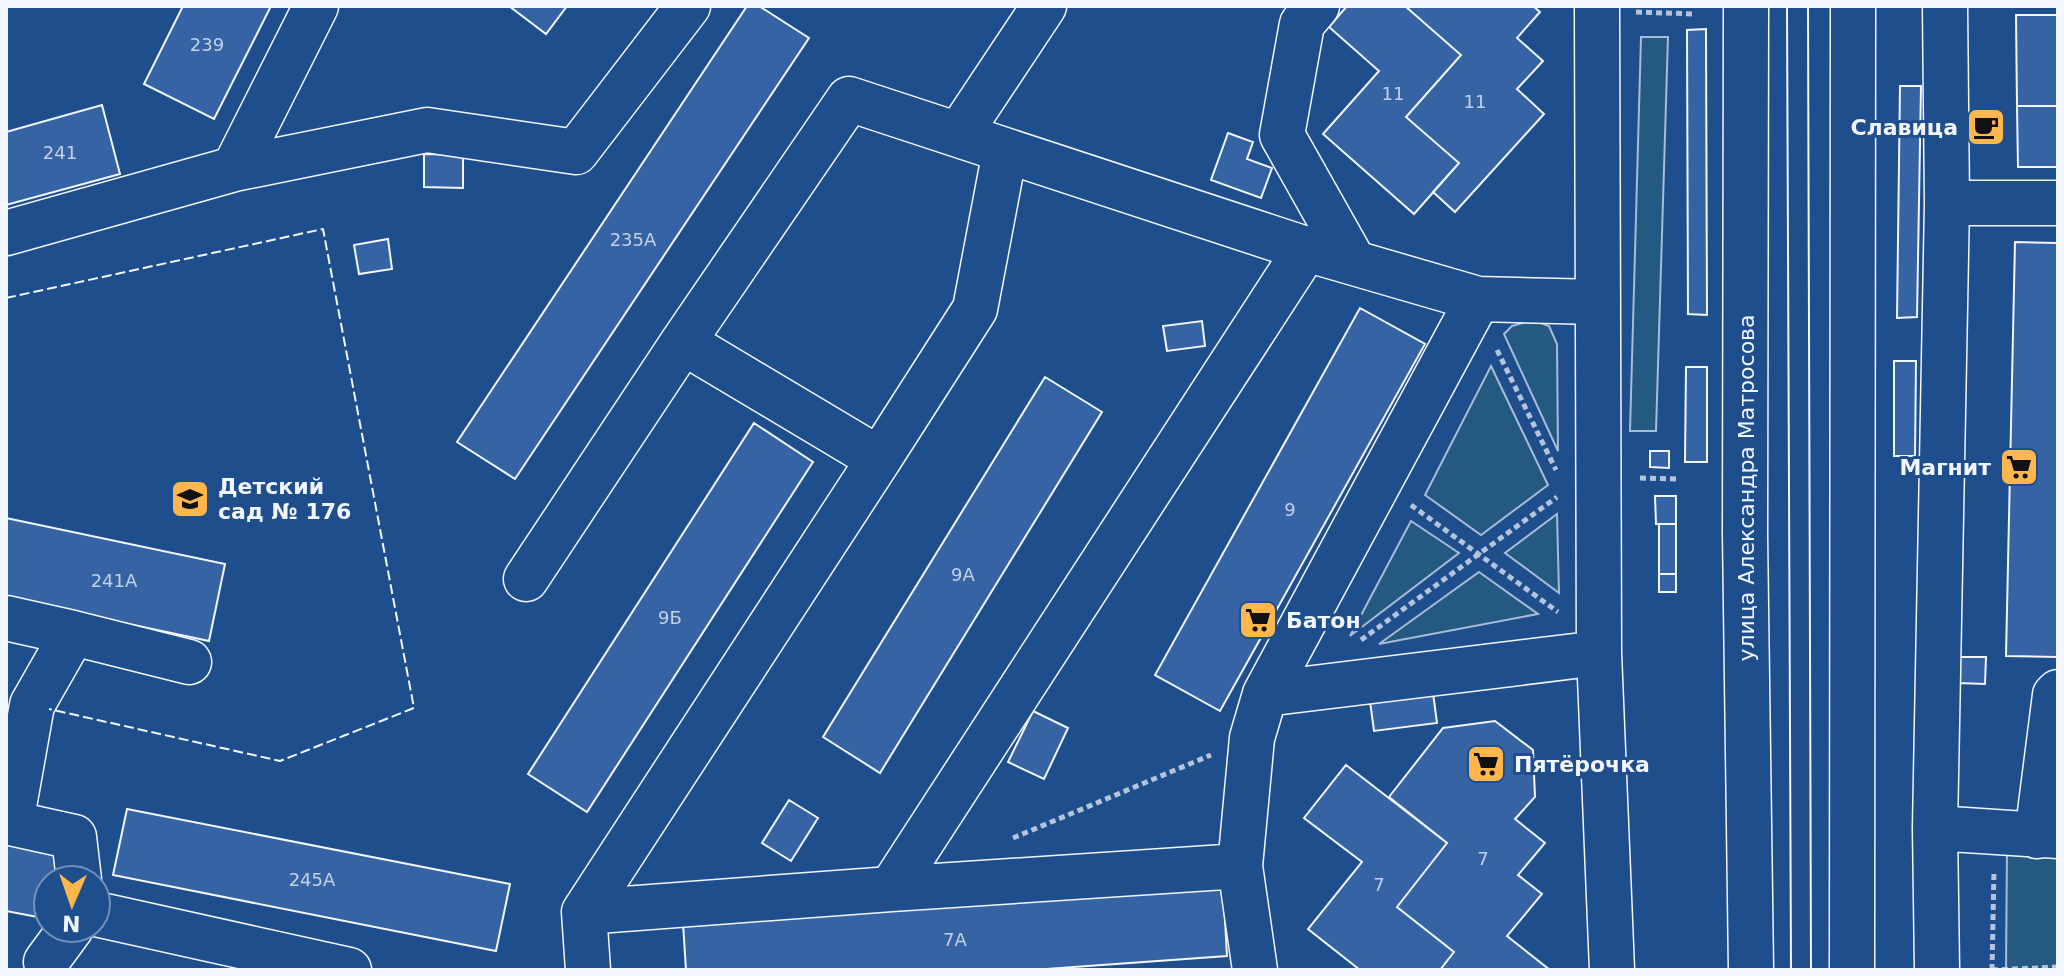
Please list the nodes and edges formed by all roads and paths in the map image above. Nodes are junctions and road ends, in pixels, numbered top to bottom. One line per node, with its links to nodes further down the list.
1 (316, 6): 12 (main road)
2 (688, 6): 12 (main road)
3 (1044, 6): 10 (main road)
4 (1317, 6): 17 (main road)
5 (1746, 6): 53 (main road, улица Александра Матросова)
6 (1853, 6): 54 (main road)
7 (1945, 6): 13 (main road)
8 (1610, 9): 9 (path); 18 (main road)
9 (1695, 14)
10 (959, 134): 11 (main road); 20 (main road)
11 (1005, 151): 16 (main road); 21 (main road)
12 (234, 169): 15 (main road)
13 (1947, 203): 14 (main road); 39 (main road)
14 (2058, 203)
15 (6, 233)
16 (1306, 249): 17 (main road); 45 (main road)
17 (1353, 261): 19 (main road)
18 (1598, 302): 19 (main road); 33 (main road)
19 (1484, 318): 22 (path); 36 (main road)
20 (683, 342): 21 (main road); 28 (main road)
21 (879, 459): 46 (main road)
22 (1559, 476)
23 (1631, 478): 24 (path)
24 (1679, 479)
25 (1566, 490): 27 (path)
26 (1407, 502): 27 (path)
27 (1479, 553): 30 (path); 32 (path)
28 (526, 579)
29 (6, 618): 31 (main road)
30 (1550, 620)
31 (73, 633): 34 (main road); 38 (main road)
32 (1358, 642)
33 (1599, 653): 36 (main road); 52 (main road)
34 (189, 662)
35 (2058, 692): 41 (main road)
36 (1265, 694): 37 (main road)
37 (1252, 738): 42 (path); 44 (main road)
38 (8, 822): 43 (main road)
39 (1935, 828): 40 (main road); 55 (main road)
40 (1994, 830): 41 (main road); 56 (path)
41 (2048, 836)
42 (1007, 840)
43 (77, 864)
44 (1240, 866): 45 (main road); 51 (main road)
45 (891, 889): 46 (main road)
46 (584, 912): 50 (main road)
47 (112, 918): 49 (main road)
48 (2058, 967): 56 (path)
49 (349, 970)
50 (588, 970)
51 (1255, 970)
52 (1612, 970)
53 (1751, 970)
54 (1852, 970)
55 (1937, 970)
56 (1992, 970)

